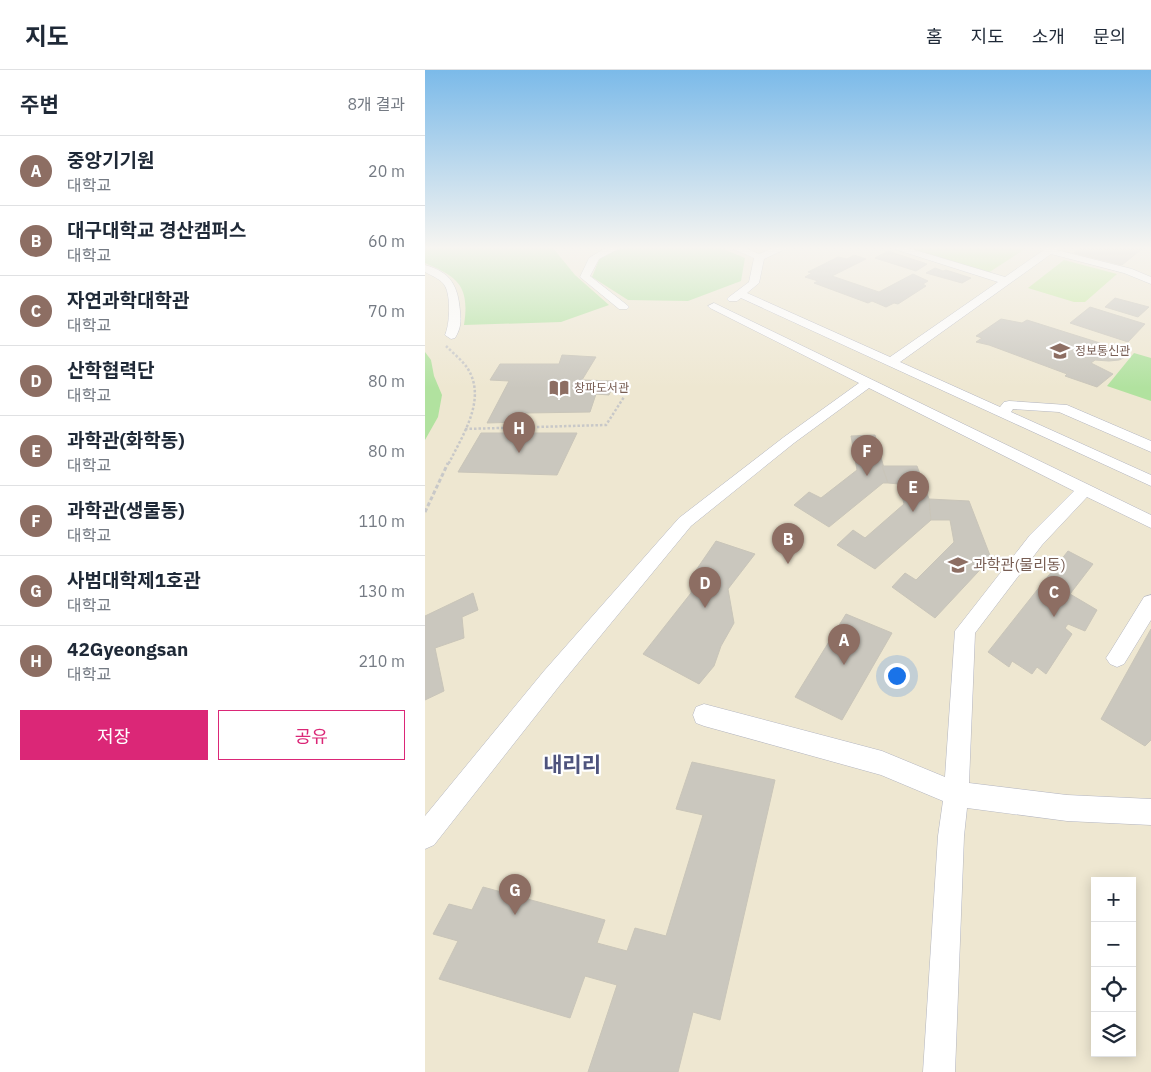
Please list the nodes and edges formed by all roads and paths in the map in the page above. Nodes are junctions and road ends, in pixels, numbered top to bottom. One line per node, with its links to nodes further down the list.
1 (453, 294): 7 (street)
2 (606, 294): 6 (street)
3 (740, 294): 8 (street)
4 (989, 294): 8 (street)
5 (714, 306): 9 (street)
6 (623, 307)
7 (446, 338): 12 (path)
8 (891, 362): 11 (street)
9 (869, 382): 15 (street); 23 (street)
10 (624, 397): 12 (path)
11 (1002, 413): 13 (street); 14 (street)
12 (465, 429): 16 (path)
13 (1151, 447)
14 (1151, 481)
15 (1085, 489): 17 (street); 21 (street)
16 (425, 512)
17 (1151, 522)
18 (1151, 603): 19 (lane)
19 (1117, 658)
20 (704, 715): 21 (street)
21 (956, 794): 22 (lane); 24 (lane)
22 (1151, 812)
23 (425, 836)
24 (939, 1072)

